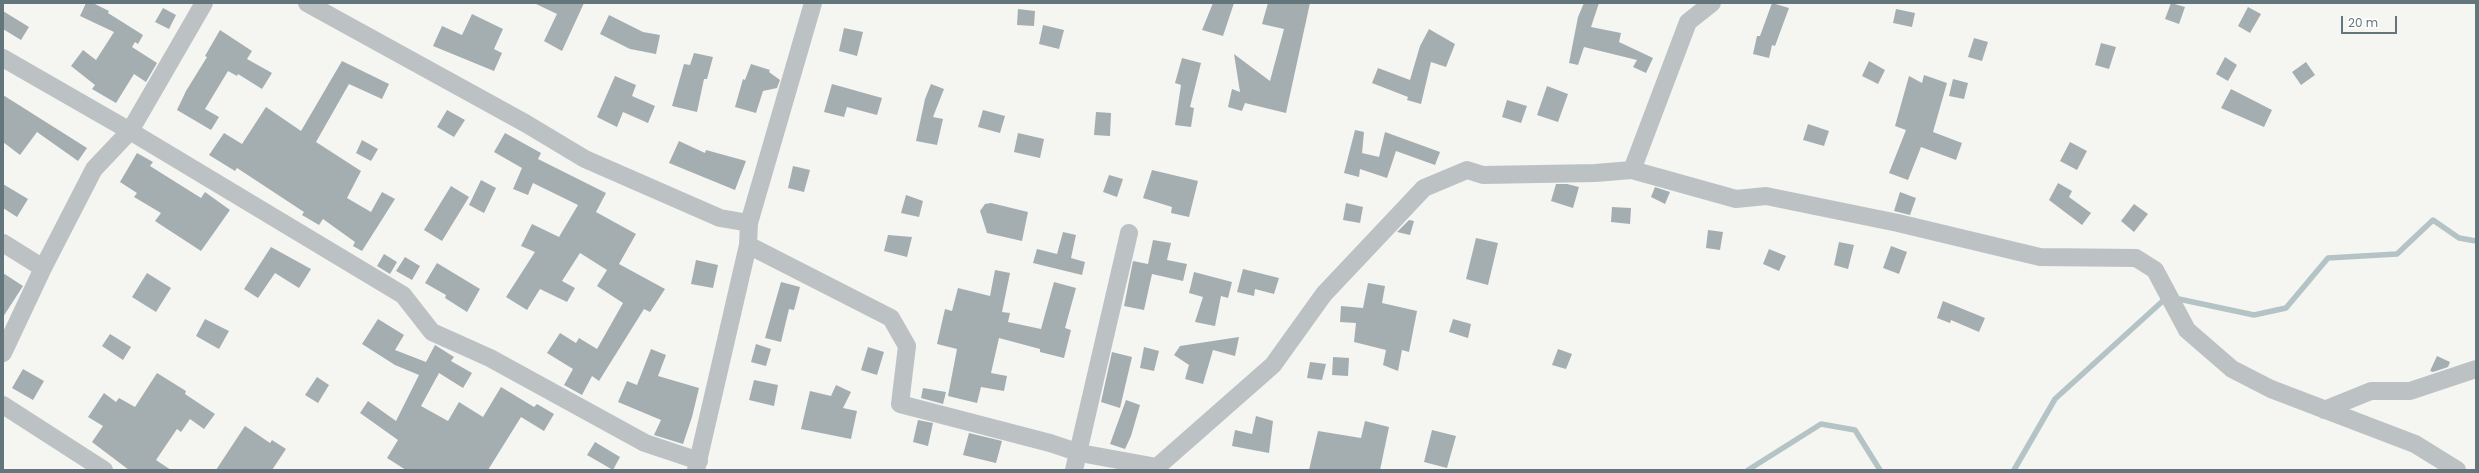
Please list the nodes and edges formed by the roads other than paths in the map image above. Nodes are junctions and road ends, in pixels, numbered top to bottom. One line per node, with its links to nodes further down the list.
1 (204, 3): 6 (street)
2 (307, 3): 8 (street)
3 (813, 3): 8 (street)
4 (1712, 3): 7 (street)
5 (3, 58): 6 (street)
6 (130, 131): 12 (street); 18 (street)
7 (1632, 170): 16 (street); 17 (street)
8 (749, 223): 11 (street)
9 (1129, 233): 17 (street)
10 (3, 243): 12 (street)
11 (748, 245): 17 (street); 18 (street)
12 (43, 268): 13 (street)
13 (3, 353)
14 (2476, 369): 16 (street)
15 (3, 405): 19 (street)
16 (2324, 410): 20 (street)
17 (1077, 462)
18 (697, 465)
19 (104, 470)
20 (2457, 470)

